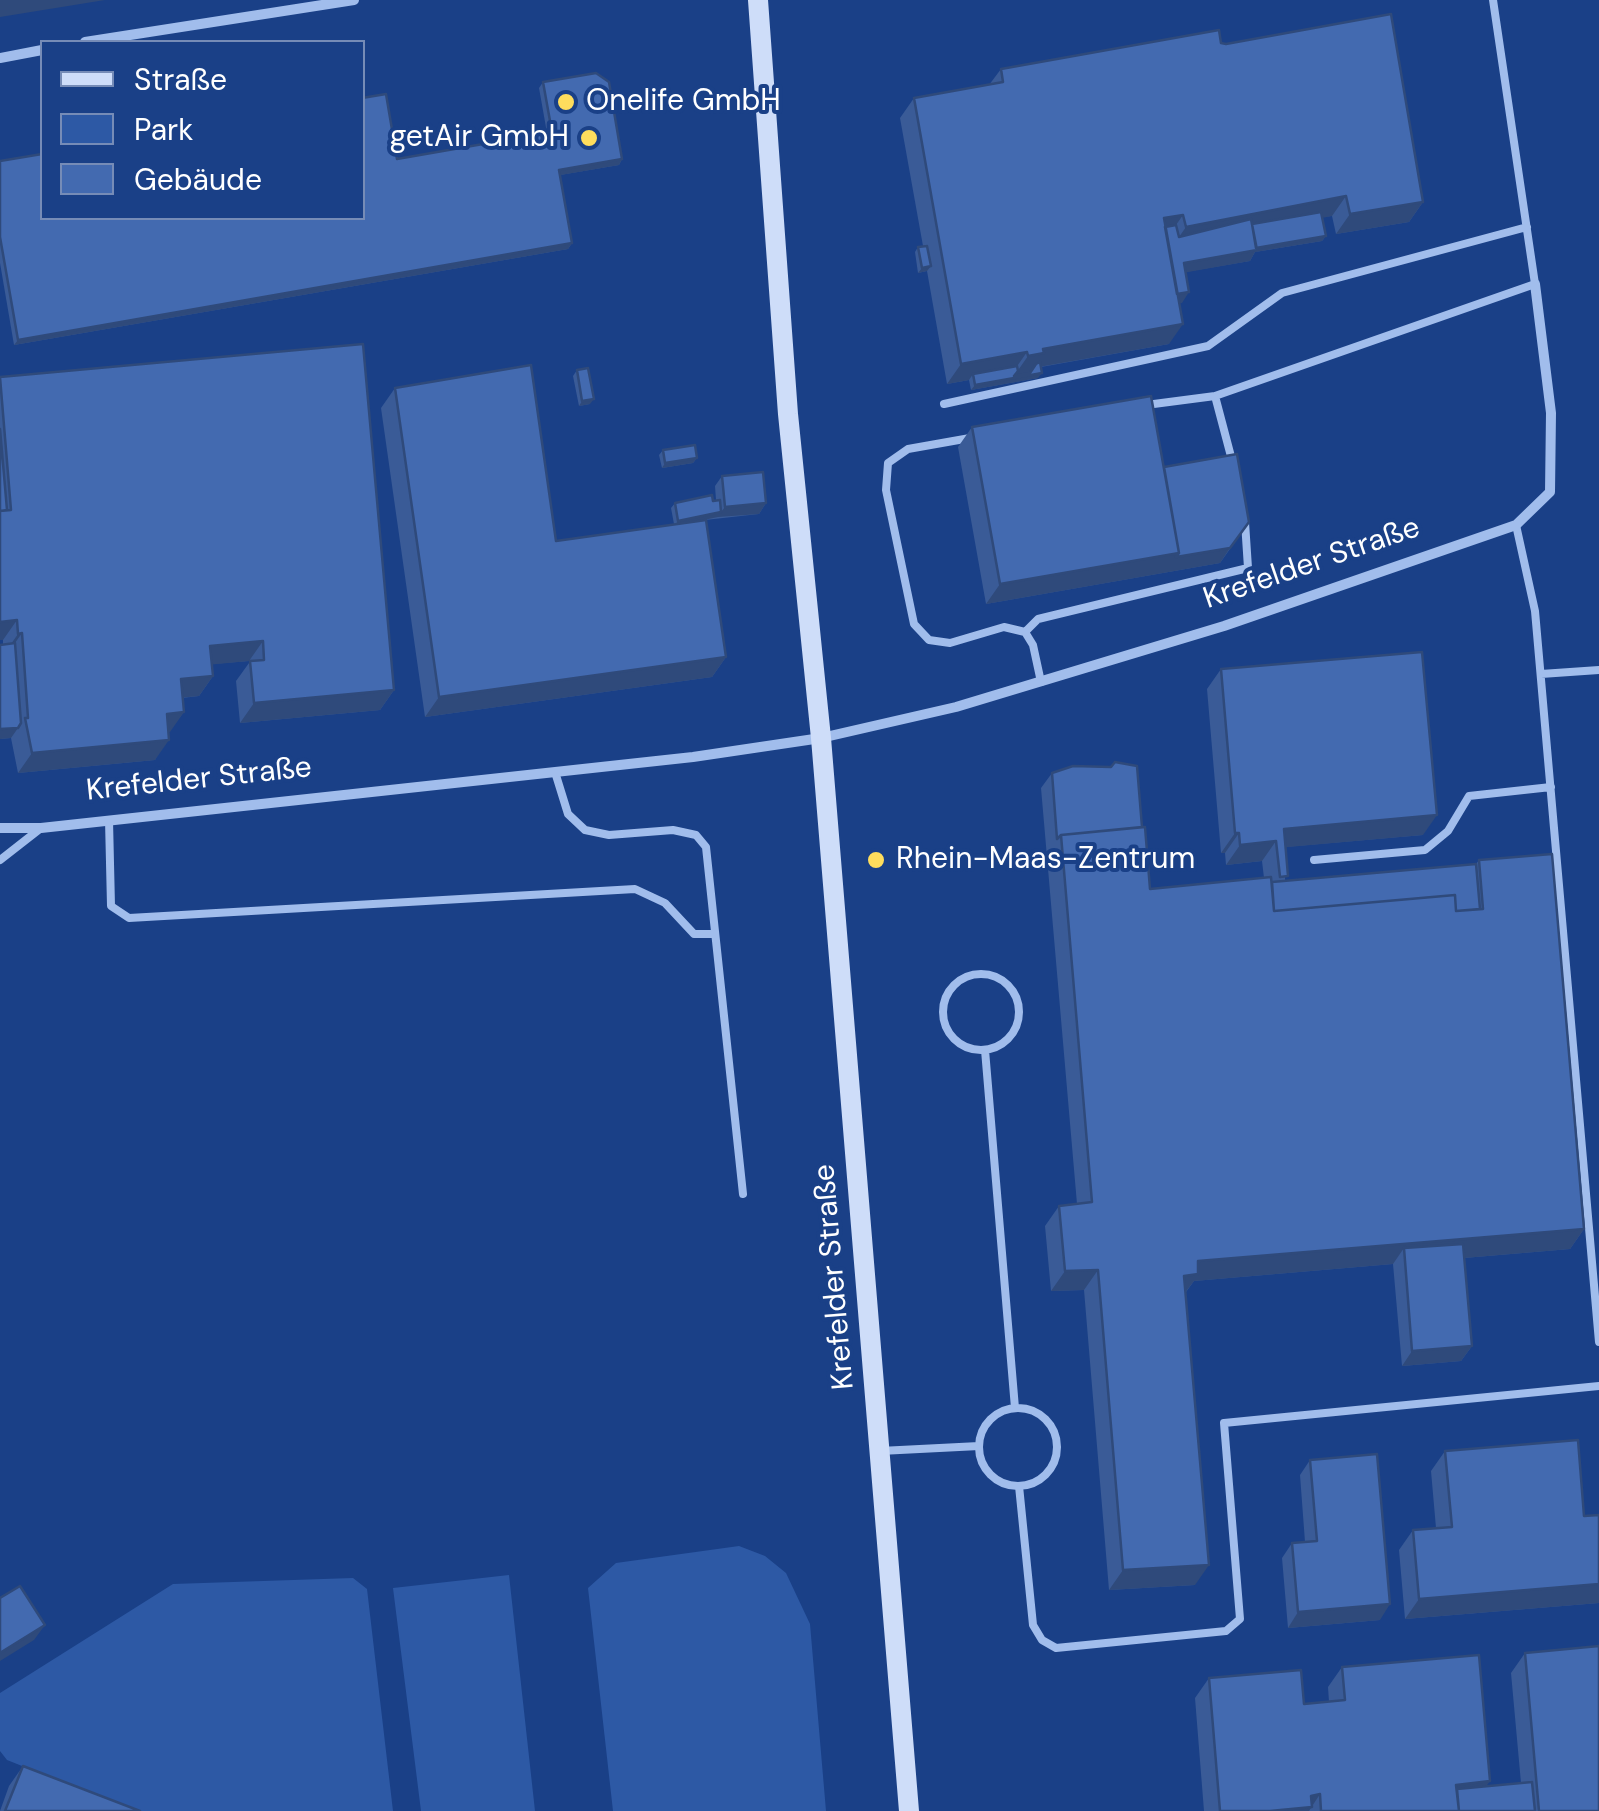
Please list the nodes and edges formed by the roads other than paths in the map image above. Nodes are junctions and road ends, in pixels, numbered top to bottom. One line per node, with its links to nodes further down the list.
1 (354, 0): 4 (street)
2 (758, 0): 20 (street, Krefelder Straße)
3 (1493, 0): 7 (lane)
4 (98, 40)
5 (40, 50): 6 (street)
6 (0, 58)
7 (1527, 227): 8 (lane); 10 (lane)
8 (1535, 284): 9 (lane); 15 (street, Krefelder Straße)
9 (1215, 396): 11 (lane); 13 (lane)
10 (944, 404)
11 (1134, 407)
12 (984, 435): 16 (lane)
13 (1234, 469)
14 (1244, 505): 16 (lane)
15 (1516, 525): 18 (lane); 19 (street, Krefelder Straße)
16 (1025, 632): 19 (lane)
17 (1599, 670): 18 (lane)
18 (1541, 674): 22 (lane)
19 (1041, 682): 20 (street, Krefelder Straße)
20 (821, 738): 21 (street, Krefelder Straße); 35 (street, Krefelder Straße)
21 (555, 772): 23 (street, Krefelder Straße); 28 (lane)
22 (1551, 787): 27 (lane); 31 (lane)
23 (109, 820): 25 (street, Krefelder Straße); 28 (lane)
24 (0, 828): 25 (street, Krefelder Straße)
25 (40, 828): 26 (lane)
26 (0, 860)
27 (1314, 860)
28 (715, 934): 30 (lane)
29 (985, 1050): 29 (lane); 33 (lane)
30 (743, 1194)
31 (1599, 1342)
32 (1599, 1386): 36 (lane)
33 (1015, 1408): 34 (lane); 36 (lane)
34 (979, 1446): 35 (lane); 36 (lane)
35 (880, 1451): 37 (street, Krefelder Straße)
36 (1019, 1486)
37 (909, 1811)

